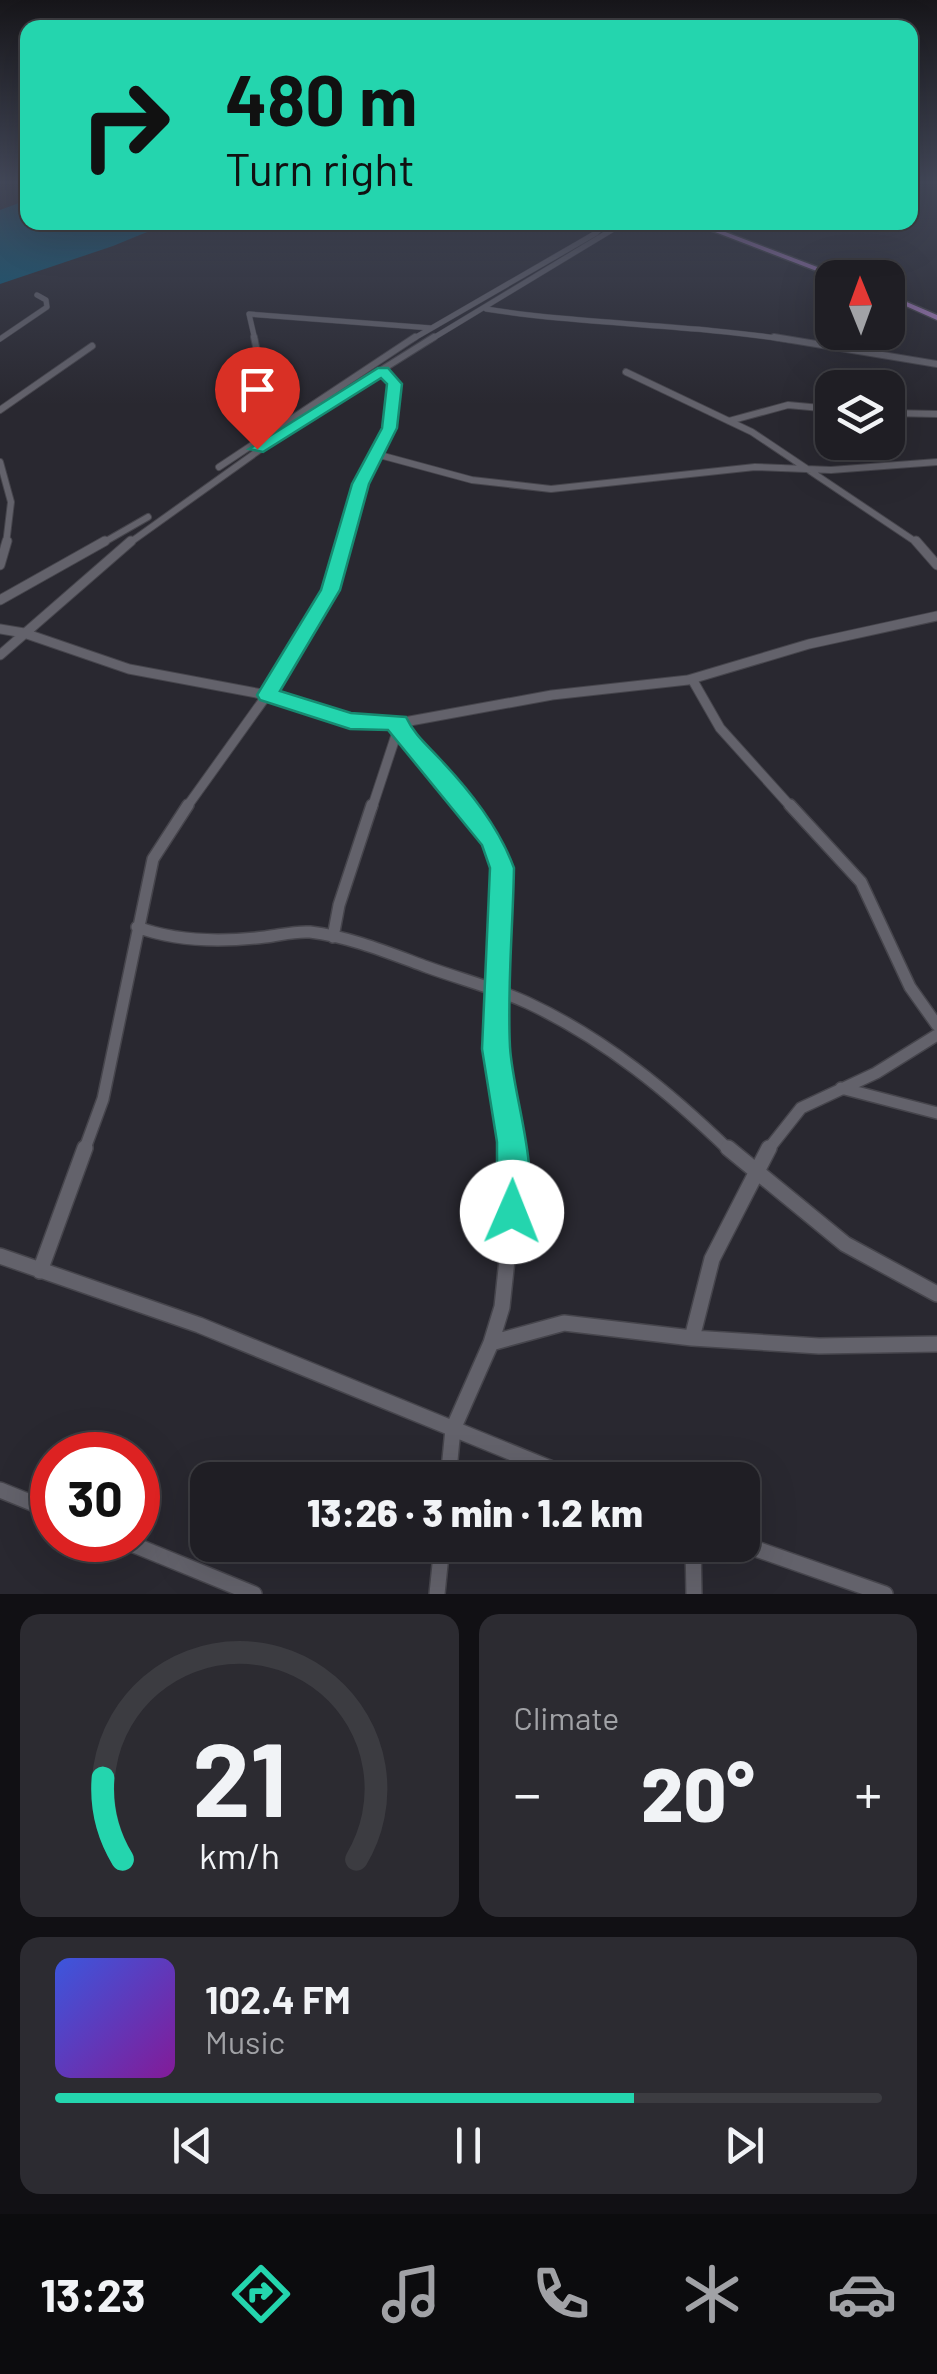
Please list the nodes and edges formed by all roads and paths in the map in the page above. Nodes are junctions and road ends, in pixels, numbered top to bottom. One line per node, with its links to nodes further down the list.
1 (555, 256): 9 (street)
2 (570, 256): 7 (street)
3 (785, 256): 4 (main road)
4 (815, 268)
5 (37, 295): 10 (street)
6 (905, 304): 8 (main road)
7 (486, 309): 12 (street); 13 (street)
8 (937, 318)
9 (430, 328): 20 (street); 20 (street)
10 (0, 339)
11 (92, 346): 16 (street)
12 (937, 364)
13 (383, 371): 21 (street); 22 (street)
14 (626, 372): 19 (street)
15 (815, 408): 19 (street)
16 (0, 410)
17 (905, 413): 18 (street)
18 (937, 414)
19 (728, 421): 25 (street)
20 (266, 433): 21 (street); 30 (street)
21 (275, 437): 33 (street)
22 (376, 454): 25 (street); 36 (street)
23 (0, 462): 27 (street)
24 (937, 462): 25 (street)
25 (800, 468): 29 (street)
26 (0, 528): 27 (street)
27 (10, 534): 28 (street)
28 (0, 565)
29 (937, 565)
30 (0, 600)
31 (937, 616): 35 (street)
32 (0, 629): 33 (street)
33 (24, 632): 34 (street); 36 (street)
34 (0, 654)
35 (692, 679): 37 (street); 41 (street)
36 (267, 695): 37 (street); 38 (street)
37 (398, 727): 39 (street); 40 (street)
38 (137, 926): 39 (street); 47 (street)
39 (333, 937): 40 (street)
40 (498, 994): 45 (street); 50 (street)
41 (937, 1025)
42 (937, 1035): 43 (street)
43 (839, 1087): 44 (street); 45 (street)
44 (937, 1112)
45 (757, 1174): 48 (street); 49 (street)
46 (0, 1256): 47 (street)
47 (40, 1271): 52 (street)
48 (937, 1294)
49 (692, 1338): 50 (street); 51 (street)
50 (491, 1342): 52 (street)
51 (937, 1344)
52 (453, 1429): 53 (street); 54 (street)
53 (450, 1462)
54 (535, 1462)
55 (0, 1490): 56 (street)
56 (30, 1502)
57 (760, 1550): 64 (street)
58 (160, 1556): 61 (street)
59 (440, 1562): 62 (street)
60 (693, 1562): 63 (street)
61 (254, 1594)
62 (437, 1594)
63 (694, 1594)
64 (885, 1594)

